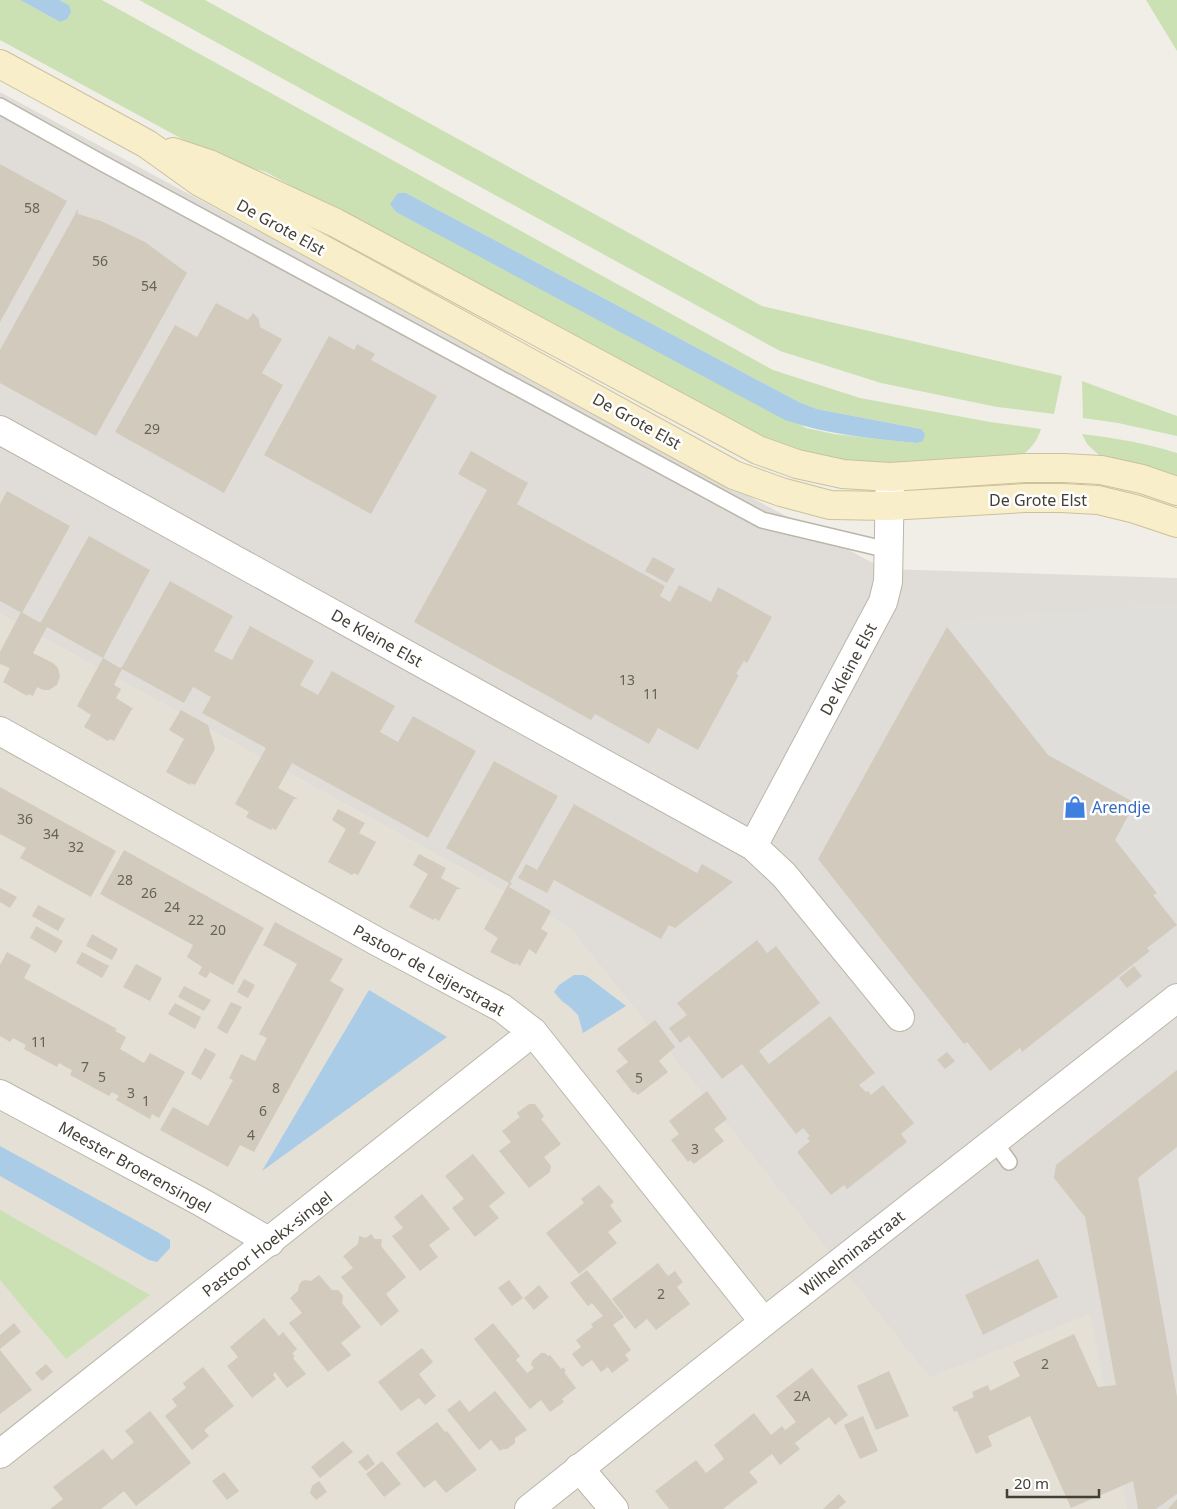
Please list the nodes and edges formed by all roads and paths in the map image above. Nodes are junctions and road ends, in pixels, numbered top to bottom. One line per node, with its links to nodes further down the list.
1 (0, 64): 3 (main road, De Grote Elst)
2 (0, 106): 9 (lane)
3 (147, 144): 5 (main road, De Grote Elst); 7 (main road, De Grote Elst)
4 (0, 430): 11 (street, De Kleine Elst)
5 (890, 476): 6 (main road, De Grote Elst); 7 (street, De Kleine Elst)
6 (1177, 491)
7 (889, 506): 8 (main road, De Grote Elst); 9 (street, De Kleine Elst)
8 (1177, 523)
9 (888, 550): 11 (street, De Kleine Elst)
10 (0, 731): 14 (street, Pastoor de Leijerstraat)
11 (753, 846): 13 (street, De Kleine Elst)
12 (1177, 998): 17 (street, Wilhelminastraat)
13 (900, 1017)
14 (533, 1032): 16 (street, Pastoor Hoekx-singel); 17 (street, Pastoor de Leijerstraat)
15 (0, 1094): 16 (street, Meester Broerensingel)
16 (270, 1242): 18 (street, Pastoor Hoekx-singel)
17 (764, 1322): 19 (street, Wilhelminastraat)
18 (0, 1454)
19 (579, 1468): 20 (street, Wilhelminastraat); 21 (street)
20 (529, 1509)
21 (614, 1509)

